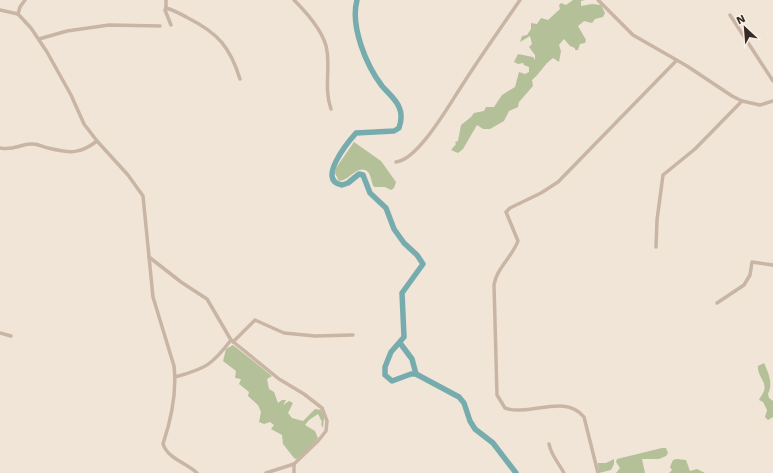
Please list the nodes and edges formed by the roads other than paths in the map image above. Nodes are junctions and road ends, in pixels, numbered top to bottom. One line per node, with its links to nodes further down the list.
1 (25, 0): 8 (street)
2 (166, 0): 6 (street)
3 (294, 0): 18 (street)
4 (520, 0): 21 (street)
5 (598, 0): 13 (street)
6 (166, 8): 10 (street); 14 (street)
7 (0, 10): 8 (street)
8 (18, 14): 12 (street)
9 (730, 15): 15 (street)
10 (171, 25)
11 (160, 26): 12 (street)
12 (39, 39): 19 (street)
13 (676, 61): 16 (street); 37 (street)
14 (240, 79)
15 (773, 81)
16 (742, 101): 17 (street); 22 (street)
17 (773, 101)
18 (331, 109)
19 (97, 141): 20 (street); 23 (street)
20 (0, 148)
21 (396, 162)
22 (656, 247)
23 (149, 257): 29 (street); 30 (street)
24 (773, 265): 25 (street)
25 (717, 303)
26 (0, 333): 28 (street)
27 (353, 335): 29 (street)
28 (11, 336)
29 (232, 341): 30 (street); 32 (street)
30 (176, 377): 33 (street)
31 (549, 444): 36 (street)
32 (294, 464): 34 (street); 35 (street)
33 (197, 473)
34 (266, 473)
35 (294, 473)
36 (564, 473)
37 (598, 473)

